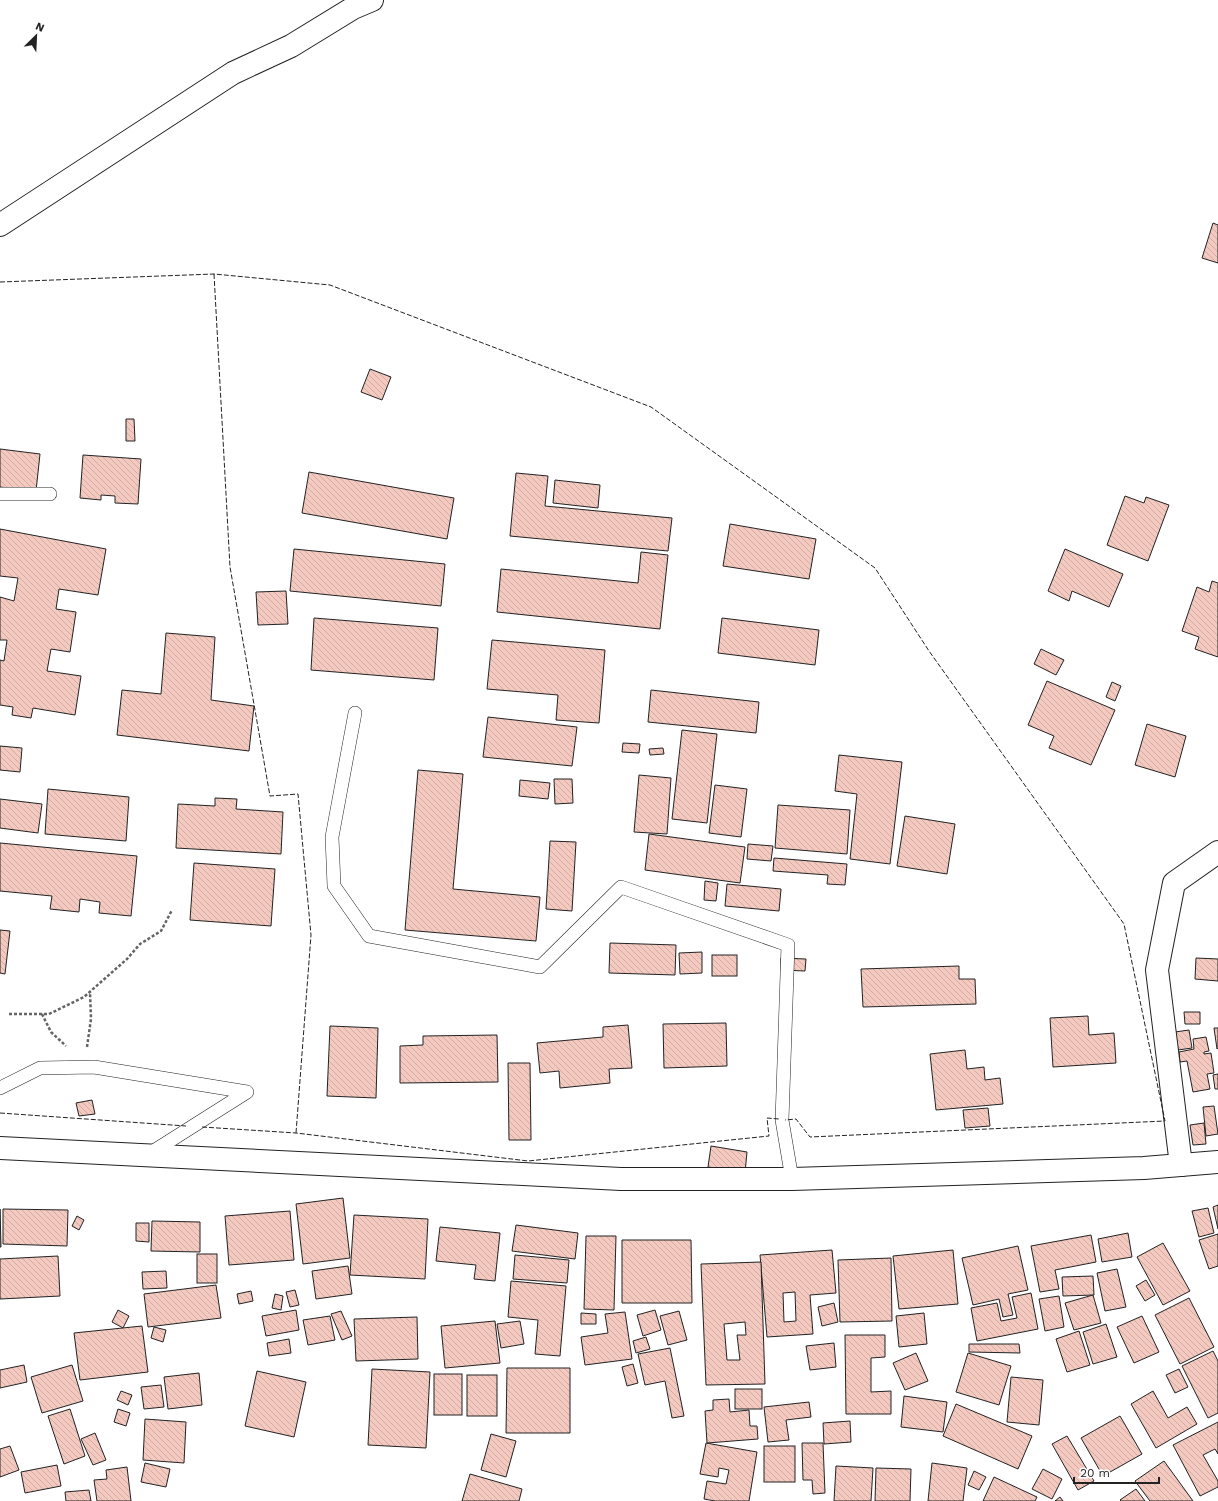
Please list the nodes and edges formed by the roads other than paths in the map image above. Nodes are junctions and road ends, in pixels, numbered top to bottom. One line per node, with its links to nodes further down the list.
1 (372, 0): 2 (street)
2 (0, 225)
3 (0, 494): 4 (lane)
4 (50, 494)
5 (355, 713): 12 (lane)
6 (1218, 852): 11 (street)
7 (0, 1088): 9 (lane)
8 (0, 1148): 9 (street)
9 (148, 1155): 12 (street)
10 (1218, 1162): 11 (street)
11 (1181, 1165): 12 (street)
12 (792, 1179)

